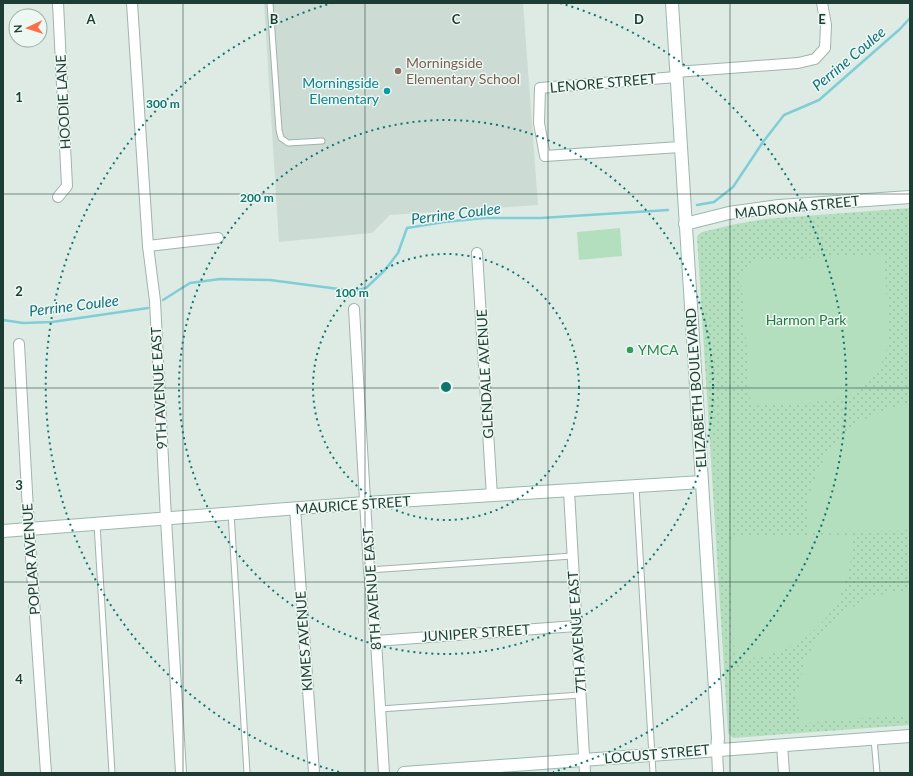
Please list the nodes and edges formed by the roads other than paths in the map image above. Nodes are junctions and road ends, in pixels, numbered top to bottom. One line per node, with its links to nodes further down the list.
1 (58, 3): 9 (street, HOODIE LANE)
2 (132, 3): 13 (street, 9TH AVENUE EAST)
3 (270, 3): 7 (lane)
4 (672, 3): 6 (street, ELIZABETH BOULEVARD)
5 (822, 3): 6 (street)
6 (676, 75): 8 (street, ELIZABETH BOULEVARD); 8 (street, LENORE STREET)
7 (322, 141)
8 (680, 147): 11 (street, ELIZABETH BOULEVARD)
9 (58, 196)
10 (910, 197): 11 (street, MADRONA STREET)
11 (685, 224): 17 (street, ELIZABETH BOULEVARD)
12 (218, 238): 13 (street)
13 (148, 246): 24 (street, 9TH AVENUE EAST)
14 (477, 253): 20 (street, GLENDALE AVENUE)
15 (354, 309): 21 (street, 8TH AVENUE EAST)
16 (19, 344): 26 (street, POPLAR AVENUE)
17 (702, 482): 18 (street, MAURICE STREET); 37 (street, ELIZABETH BOULEVARD)
18 (636, 486): 19 (street, MAURICE STREET); 38 (lane)
19 (568, 491): 20 (street, MAURICE STREET); 28 (street, 7TH AVENUE EAST)
20 (492, 496): 21 (street, MAURICE STREET)
21 (366, 503): 22 (street, MAURICE STREET); 29 (street, 8TH AVENUE EAST)
22 (295, 509): 23 (street, MAURICE STREET); 45 (street, KIMES AVENUE)
23 (231, 513): 24 (street, MAURICE STREET); 44 (lane)
24 (166, 519): 25 (street, MAURICE STREET); 43 (street, 9TH AVENUE EAST)
25 (97, 524): 26 (street, MAURICE STREET); 42 (lane)
26 (29, 529): 27 (street, MAURICE STREET); 41 (street, POPLAR AVENUE)
27 (3, 531)
28 (572, 556): 29 (lane); 30 (street, 7TH AVENUE EAST)
29 (369, 570): 31 (street, 8TH AVENUE EAST)
30 (576, 626): 31 (street, JUNIPER STREET); 32 (street, 7TH AVENUE EAST)
31 (376, 641): 33 (street, 8TH AVENUE EAST)
32 (581, 695): 33 (lane); 39 (street, 7TH AVENUE EAST)
33 (380, 709): 46 (street, 8TH AVENUE EAST)
34 (910, 736): 35 (street, LOCUST STREET)
35 (874, 739): 36 (street, LOCUST STREET); 52 (lane)
36 (782, 745): 37 (street, LOCUST STREET); 51 (street)
37 (717, 750): 38 (street, LOCUST STREET); 50 (street, ELIZABETH BOULEVARD)
38 (651, 755): 39 (street, LOCUST STREET); 49 (lane)
39 (584, 760): 40 (street, LOCUST STREET); 48 (street, 7TH AVENUE EAST)
40 (485, 770): 47 (street, LOCUST STREET)
41 (46, 773)
42 (112, 773)
43 (181, 773)
44 (247, 773)
45 (314, 773)
46 (384, 773)
47 (404, 773)
48 (585, 773)
49 (652, 773)
50 (718, 773)
51 (784, 773)
52 (877, 773)

